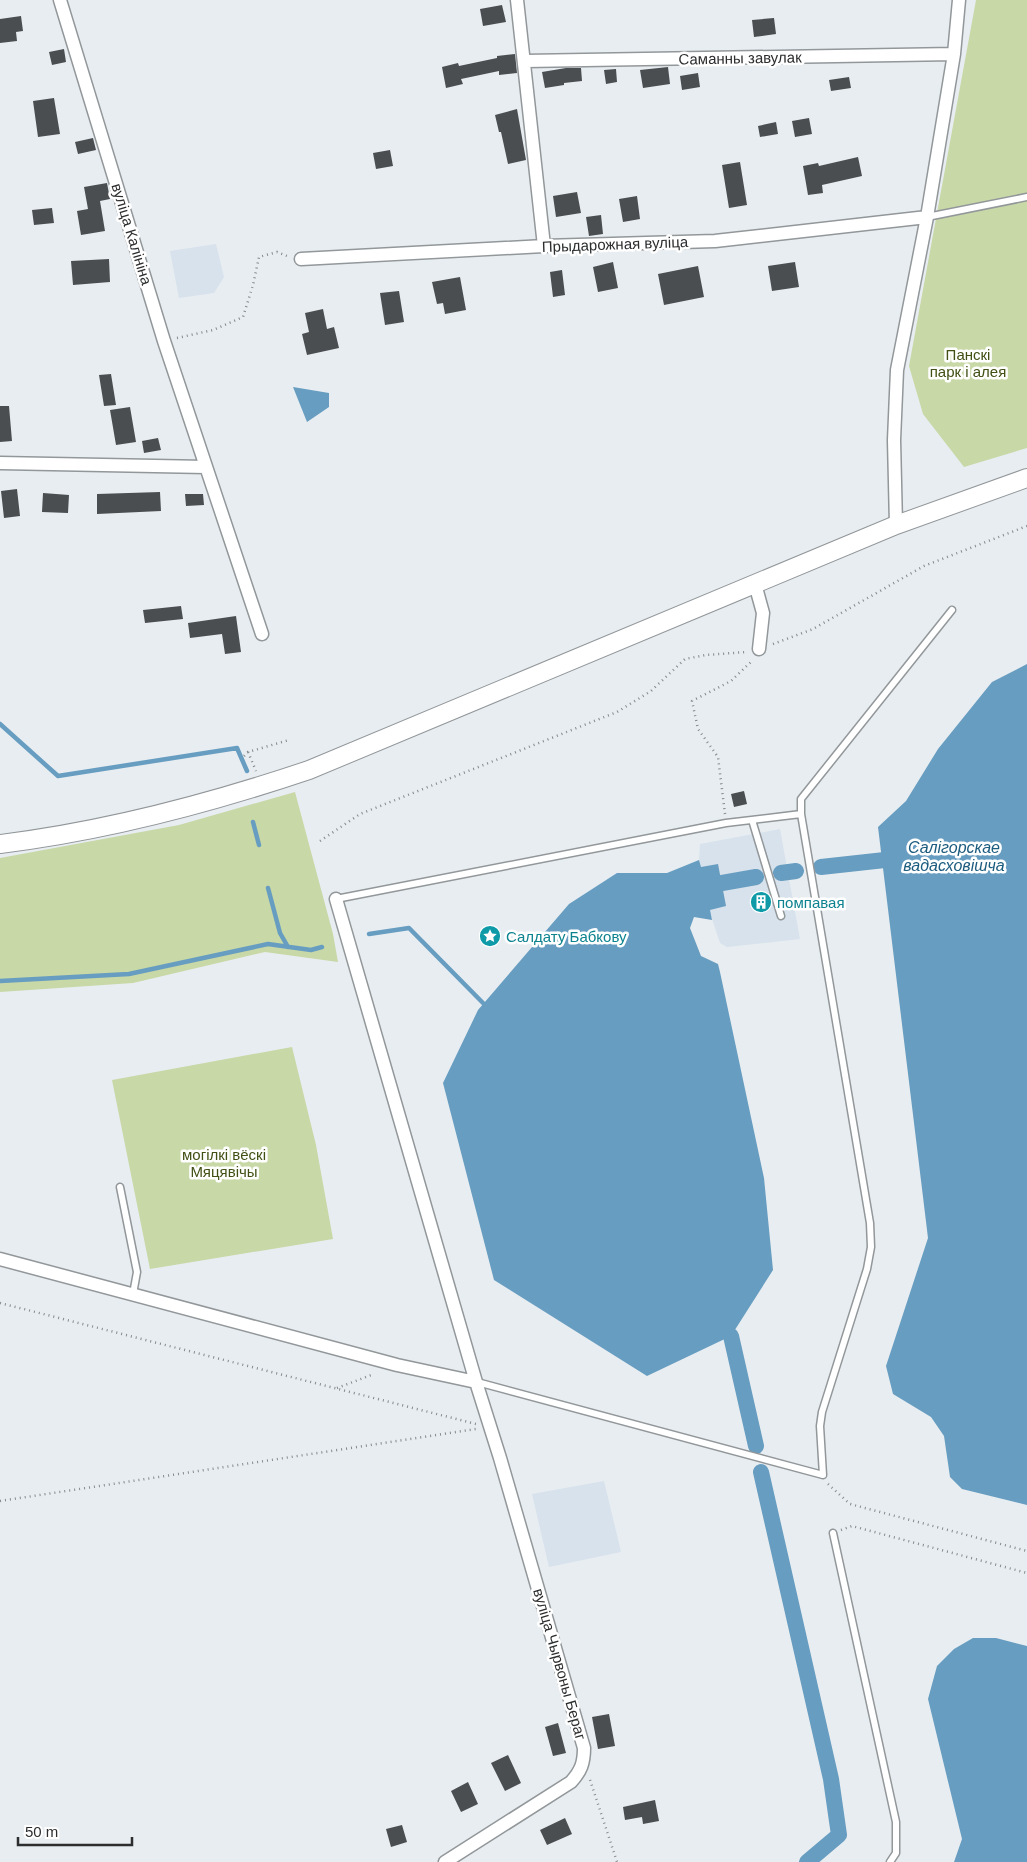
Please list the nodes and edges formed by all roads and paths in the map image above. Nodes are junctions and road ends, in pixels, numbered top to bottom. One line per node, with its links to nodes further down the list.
1 (60, 0): 10 (street, вуліца Калініна)
2 (518, 0): 5 (street)
3 (959, 0): 4 (street)
4 (954, 54): 5 (street, Саманны завулак); 7 (street)
5 (525, 61): 8 (street)
6 (1027, 197): 7 (lane)
7 (927, 217): 8 (street, Прыдарожная вуліца); 14 (street)
8 (544, 246): 9 (street, Прыдарожная вуліца)
9 (301, 260): 10 (path)
10 (164, 341): 12 (street, вуліца Калініна)
11 (0, 463): 12 (street)
12 (206, 467): 18 (street, вуліца Калініна)
13 (1027, 478): 14 (main road)
14 (896, 525): 16 (main road)
15 (1027, 526): 19 (path)
16 (755, 584): 19 (street); 28 (main road)
17 (952, 610): 24 (lane)
18 (262, 634)
19 (759, 649): 26 (path); 27 (path)
20 (289, 740): 21 (path)
21 (248, 752): 22 (path); 23 (path)
22 (244, 756)
23 (254, 764)
24 (800, 814): 25 (lane); 39 (lane)
25 (752, 820): 26 (lane); 30 (lane)
26 (726, 823): 29 (lane)
27 (320, 841)
28 (0, 844)
29 (336, 898): 36 (street, вуліца Чырвоны Бераг)
30 (781, 916)
31 (120, 1187): 33 (lane)
32 (0, 1259): 33 (street)
33 (133, 1294): 35 (street)
34 (0, 1303): 37 (path)
35 (397, 1365): 36 (street); 37 (path)
36 (476, 1382): 38 (street, вуліца Чырвоны Бераг); 39 (lane)
37 (336, 1389): 38 (path)
38 (490, 1427): 40 (path); 44 (street, вуліца Чырвоны Бераг)
39 (823, 1475): 42 (path)
40 (0, 1501)
41 (833, 1533): 43 (path); 47 (lane)
42 (1027, 1551)
43 (1027, 1573)
44 (584, 1762): 45 (street, вуліца Чырвоны Бераг); 46 (path)
45 (445, 1862)
46 (617, 1862)
47 (890, 1862)

